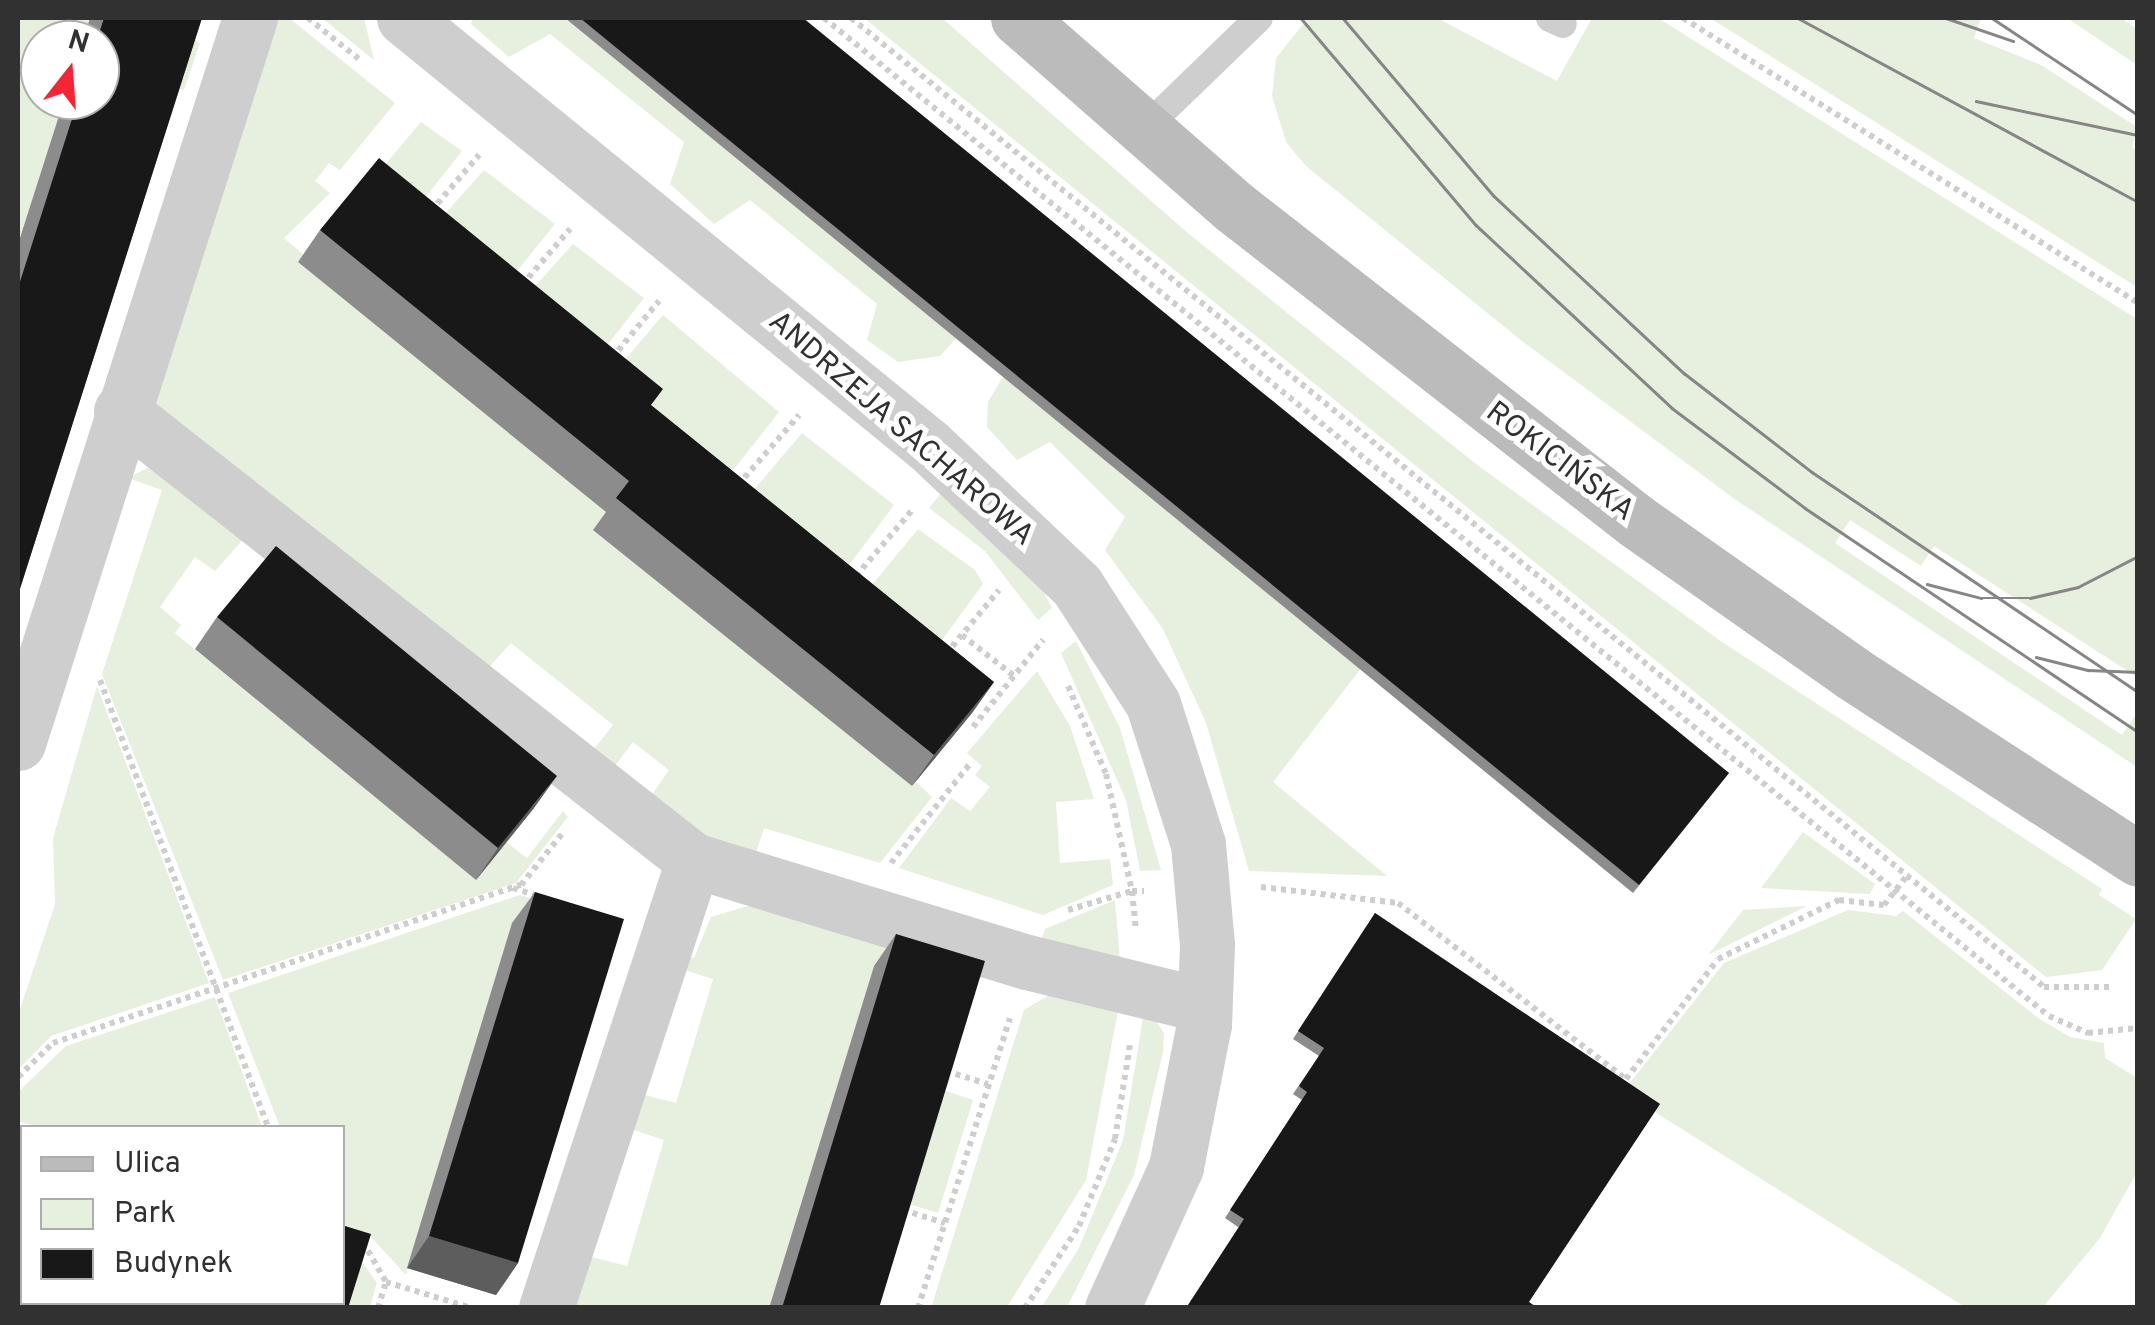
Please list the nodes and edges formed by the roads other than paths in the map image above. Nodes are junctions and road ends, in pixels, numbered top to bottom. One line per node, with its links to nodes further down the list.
1 (250, 18): 6 (street)
2 (404, 18): 10 (street, ANDRZEJA SACHAROWA)
3 (1018, 18): 5 (main road, ROKICIŃSKA)
4 (1260, 18): 5 (lane)
5 (1143, 130): 8 (main road, ROKICIŃSKA)
6 (121, 411): 7 (street); 9 (street)
7 (18, 743)
8 (2138, 859)
9 (693, 860): 10 (street); 11 (street)
10 (1204, 1005): 12 (street, ANDRZEJA SACHAROWA)
11 (546, 1308)
12 (1112, 1308)

